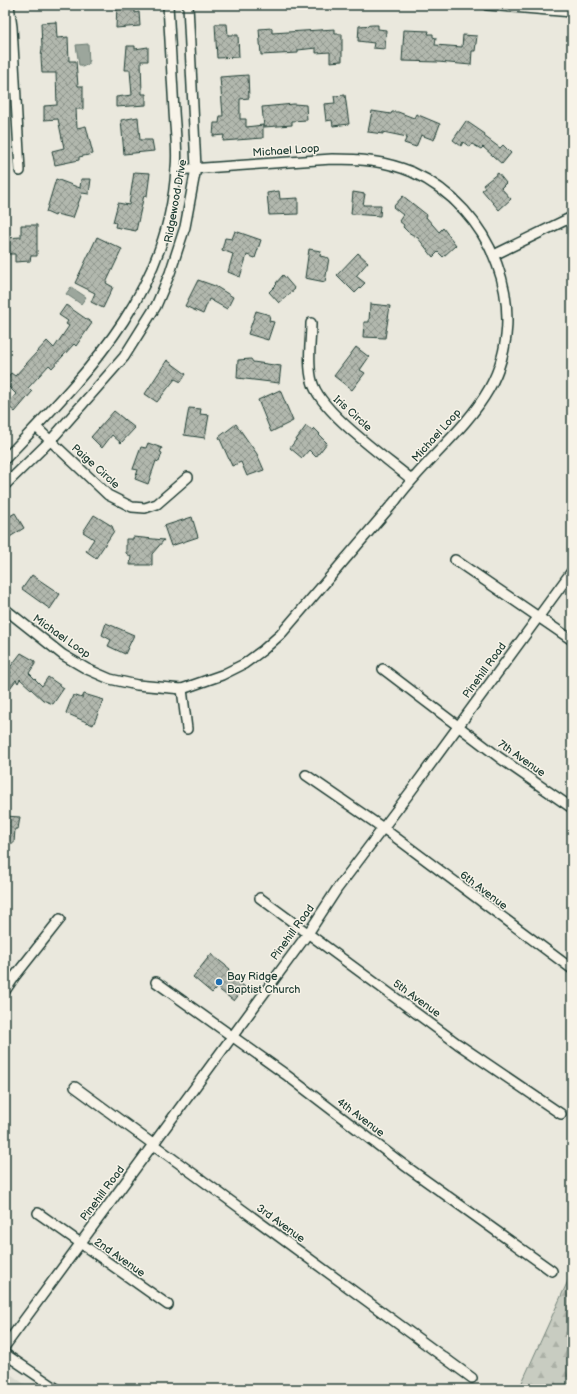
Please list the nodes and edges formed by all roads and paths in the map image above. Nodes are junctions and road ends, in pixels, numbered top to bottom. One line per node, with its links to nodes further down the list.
1 (9, 5): 9 (street)
2 (168, 5): 8 (street, Ridgewood Drive)
3 (188, 5): 7 (street, Ridgewood Drive)
4 (487, 5): 5 (street)
5 (560, 8): 6 (street)
6 (572, 12)
7 (196, 168): 8 (street, Michael Loop); 11 (street, Michael Loop); 14 (street, Ridgewood Drive)
8 (176, 170): 13 (street, Ridgewood Drive)
9 (20, 171)
10 (572, 217): 11 (street)
11 (494, 255): 17 (street, Michael Loop)
12 (311, 323): 17 (street, Iris Circle)
13 (36, 427): 14 (street, Paige Circle); 15 (street, Ridgewood Drive)
14 (51, 440): 16 (street, Paige Circle); 18 (street, Ridgewood Drive)
15 (5, 459)
16 (188, 477)
17 (411, 479): 25 (street, Michael Loop)
18 (5, 485)
19 (455, 560): 22 (street)
20 (572, 571): 22 (street, Pinehill Road)
21 (5, 609): 25 (street, Michael Loop)
22 (538, 617): 23 (street); 26 (street, Pinehill Road)
23 (572, 640)
24 (383, 669): 26 (street, 7th Avenue)
25 (182, 689): 27 (street)
26 (459, 726): 29 (street, 7th Avenue); 30 (street, Pinehill Road)
27 (187, 729)
28 (306, 775): 30 (street, 6th Avenue)
29 (572, 808)
30 (383, 828): 33 (street, Pinehill Road); 34 (street, 6th Avenue)
31 (260, 898): 33 (street, 5th Avenue)
32 (60, 919): 36 (street)
33 (309, 932): 37 (street, Pinehill Road); 39 (street, 5th Avenue)
34 (572, 969)
35 (156, 982): 37 (street, 4th Avenue)
36 (5, 991)
37 (232, 1036): 40 (street, Pinehill Road); 43 (street, 4th Avenue)
38 (75, 1087): 40 (street, 3rd Avenue)
39 (560, 1114)
40 (153, 1143): 42 (street, Pinehill Road); 47 (street, 3rd Avenue)
41 (38, 1213): 42 (street, 2nd Avenue)
42 (80, 1243): 44 (street, 2nd Avenue); 45 (street, Pinehill Road)
43 (552, 1270)
44 (168, 1305)
45 (5, 1346)
46 (5, 1354): 48 (street)
47 (472, 1378)
48 (57, 1389)

